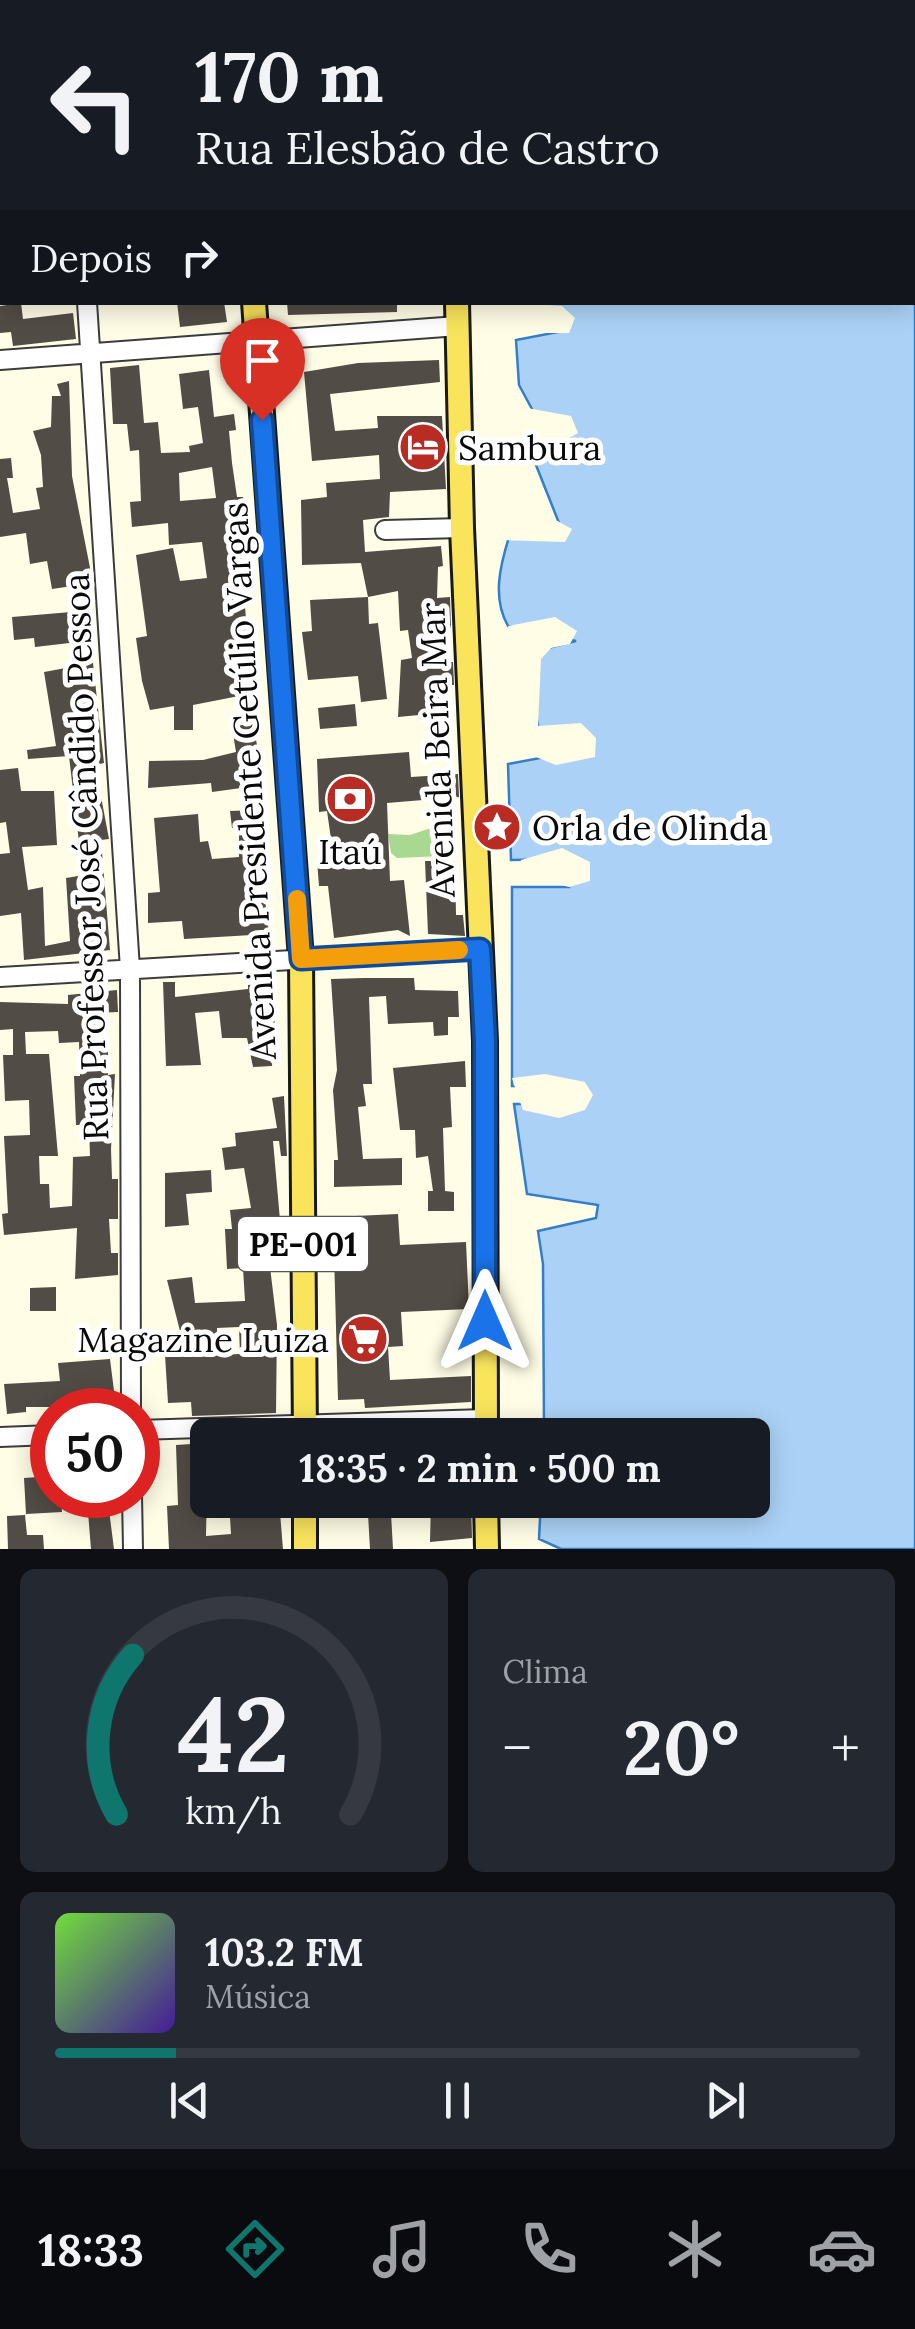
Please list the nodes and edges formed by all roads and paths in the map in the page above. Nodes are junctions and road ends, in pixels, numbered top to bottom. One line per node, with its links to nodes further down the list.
1 (87, 305): 5 (street, Rua Professor José Cândido Pessoa)
2 (254, 305): 4 (main road, Avenida Presidente Getúlio Vargas / PE-001)
3 (458, 314): 4 (street); 7 (main road, Avenida Beira Mar)
4 (257, 342): 5 (street); 10 (main road, Avenida Presidente Getúlio Vargas / PE-001)
5 (92, 352): 6 (street); 11 (street, Rua Professor José Cândido Pessoa)
6 (0, 360)
7 (462, 528): 8 (street); 9 (main road, Avenida Beira Mar)
8 (385, 530)
9 (480, 949): 10 (street); 15 (main road, Avenida Beira Mar)
10 (301, 959): 11 (street); 14 (main road, Avenida Presidente Getúlio Vargas / PE-001)
11 (130, 969): 12 (street); 13 (street, Rua Professor José Cândido Pessoa)
12 (0, 977)
13 (131, 1388)
14 (305, 1418)
15 (486, 1418)
16 (160, 1430): 17 (street)
17 (190, 1430)
18 (30, 1436): 19 (street)
19 (0, 1437)
20 (132, 1518): 23 (street)
21 (305, 1518): 24 (main road)
22 (486, 1518): 25 (main road)
23 (133, 1549)
24 (305, 1549)
25 (487, 1549)

